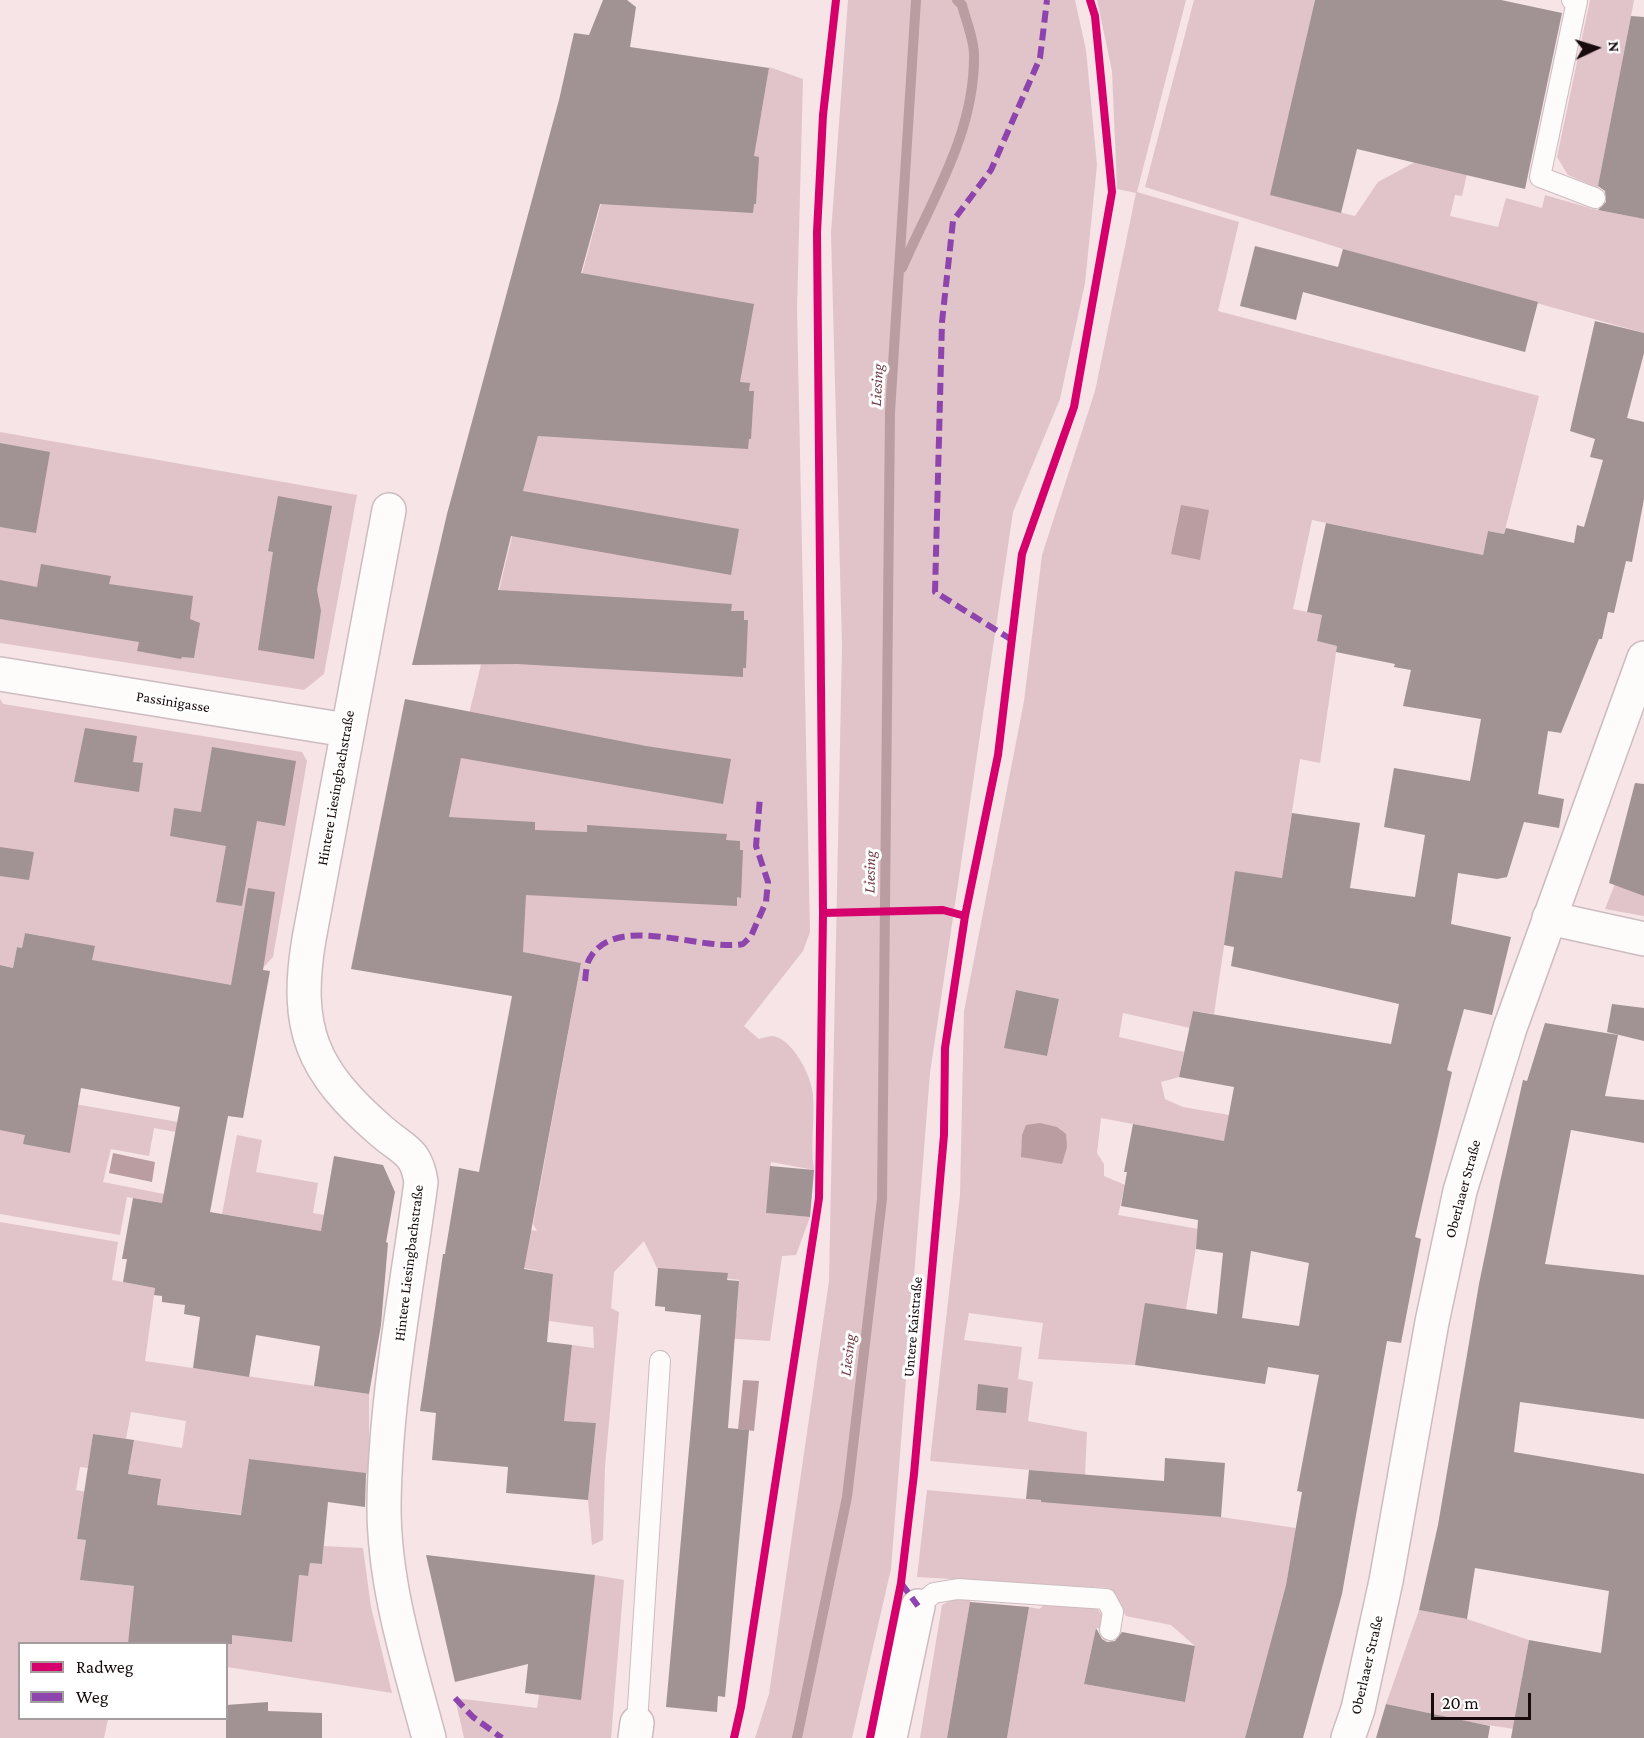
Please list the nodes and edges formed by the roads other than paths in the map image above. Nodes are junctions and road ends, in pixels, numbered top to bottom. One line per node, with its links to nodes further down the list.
1 (1572, 0): 2 (lane)
2 (1595, 198)
3 (389, 510): 6 (street, Hintere Liesingbachstraße)
4 (1644, 658): 7 (street, Oberlaaer Straße)
5 (0, 674): 6 (street, Passinigasse)
6 (346, 730): 13 (street, Hintere Liesingbachstraße)
7 (1549, 918): 8 (street); 15 (street, Oberlaaer Straße)
8 (1644, 939)
9 (660, 1361): 12 (lane)
10 (918, 1606): 11 (lane); 14 (street)
11 (1110, 1630)
12 (636, 1731)
13 (429, 1738)
14 (890, 1738)
15 (1348, 1738)

